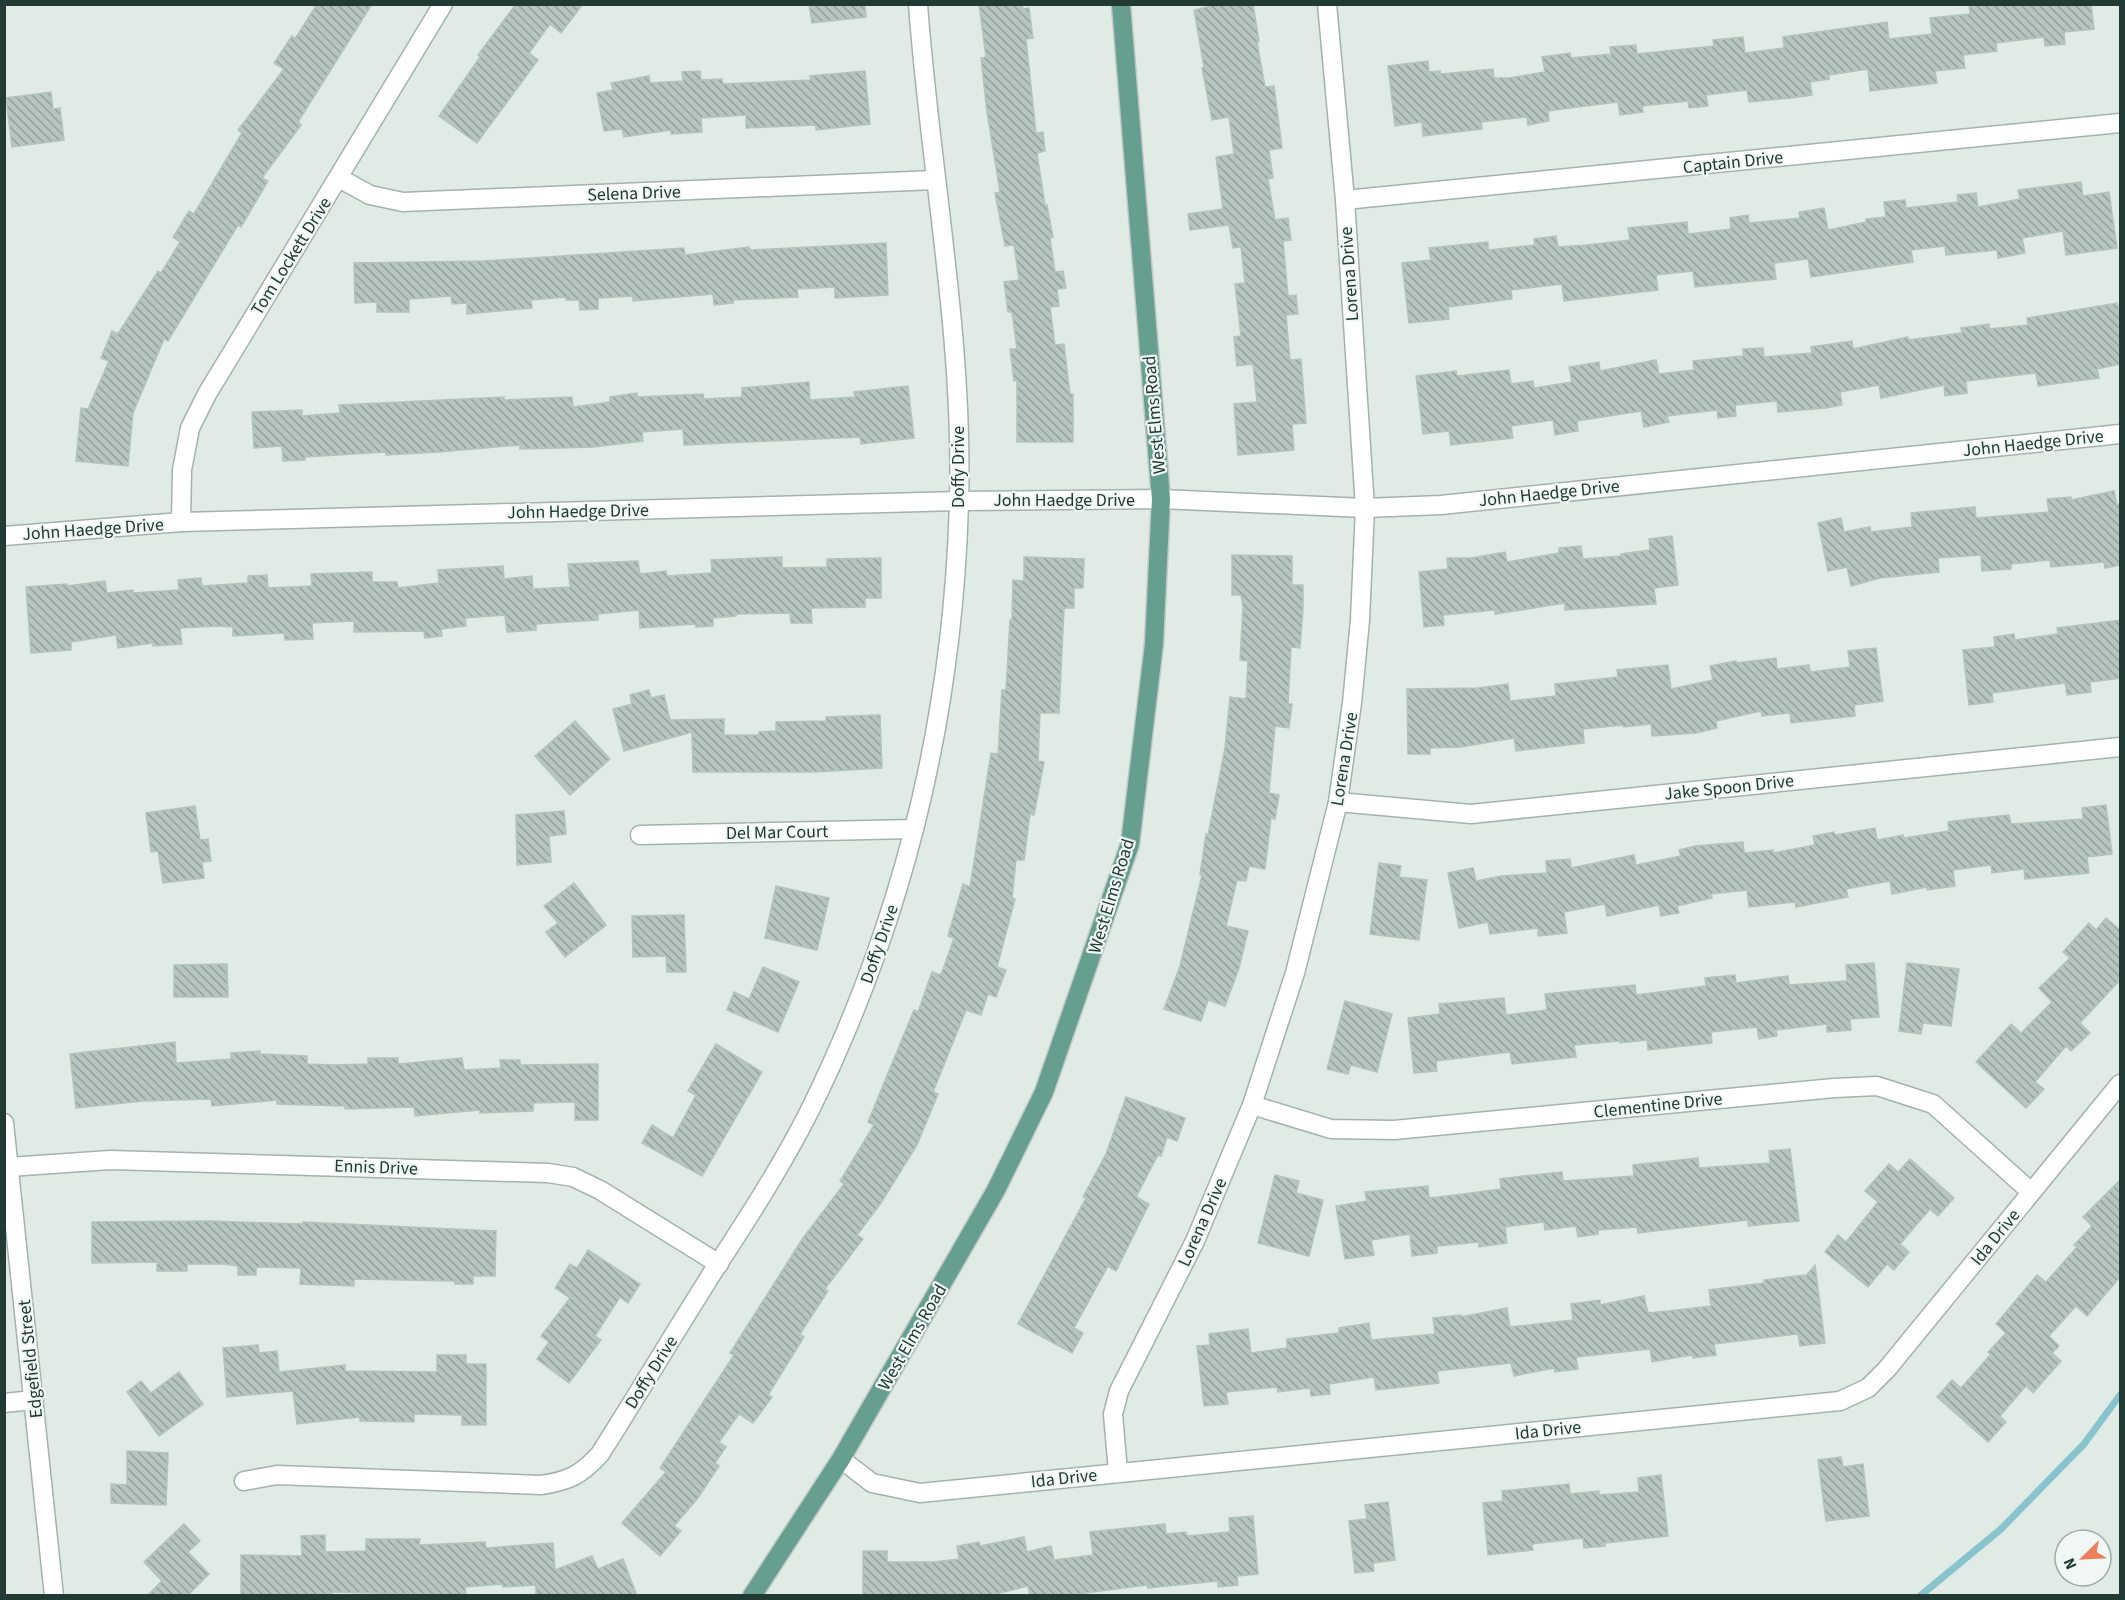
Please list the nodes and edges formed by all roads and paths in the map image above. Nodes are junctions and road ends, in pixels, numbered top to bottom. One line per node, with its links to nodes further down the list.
1 (443, 4): 6 (street, Tom Lockett Drive)
2 (918, 4): 7 (street, Doffy Drive)
3 (1121, 4): 10 (main road, West Elms Road)
4 (1327, 4): 8 (street, Lorena Drive)
5 (2121, 123): 8 (street, Captain Drive)
6 (339, 178): 7 (street, Selena Drive); 13 (street, Tom Lockett Drive)
7 (935, 180): 11 (street, Doffy Drive)
8 (1345, 200): 12 (street, Lorena Drive)
9 (2121, 434): 12 (street, John Haedge Drive)
10 (1161, 499): 11 (street, John Haedge Drive); 12 (street, John Haedge Drive); 27 (main road, West Elms Road)
11 (959, 501): 13 (street, John Haedge Drive); 17 (street, Doffy Drive)
12 (1365, 508): 16 (street, Lorena Drive)
13 (181, 522): 14 (street, John Haedge Drive)
14 (4, 536)
15 (2121, 747): 16 (street, Jake Spoon Drive)
16 (1338, 802): 20 (street, Lorena Drive)
17 (914, 829): 18 (street, Del Mar Court); 24 (street, Doffy Drive)
18 (640, 834)
19 (2121, 1084): 23 (street, Ida Drive)
20 (1252, 1105): 23 (street, Clementine Drive); 28 (street, Lorena Drive)
21 (4, 1123): 22 (street, Edgefield Street)
22 (9, 1167): 24 (street, Ennis Drive); 25 (street, Edgefield Street)
23 (2031, 1192): 28 (street, Ida Drive)
24 (719, 1264): 29 (street, Doffy Drive)
25 (34, 1400): 26 (street); 30 (street, Edgefield Street)
26 (4, 1403)
27 (841, 1459): 28 (street, Ida Drive); 31 (main road, West Elms Road)
28 (1118, 1472)
29 (243, 1481)
30 (54, 1596)
31 (752, 1596)

